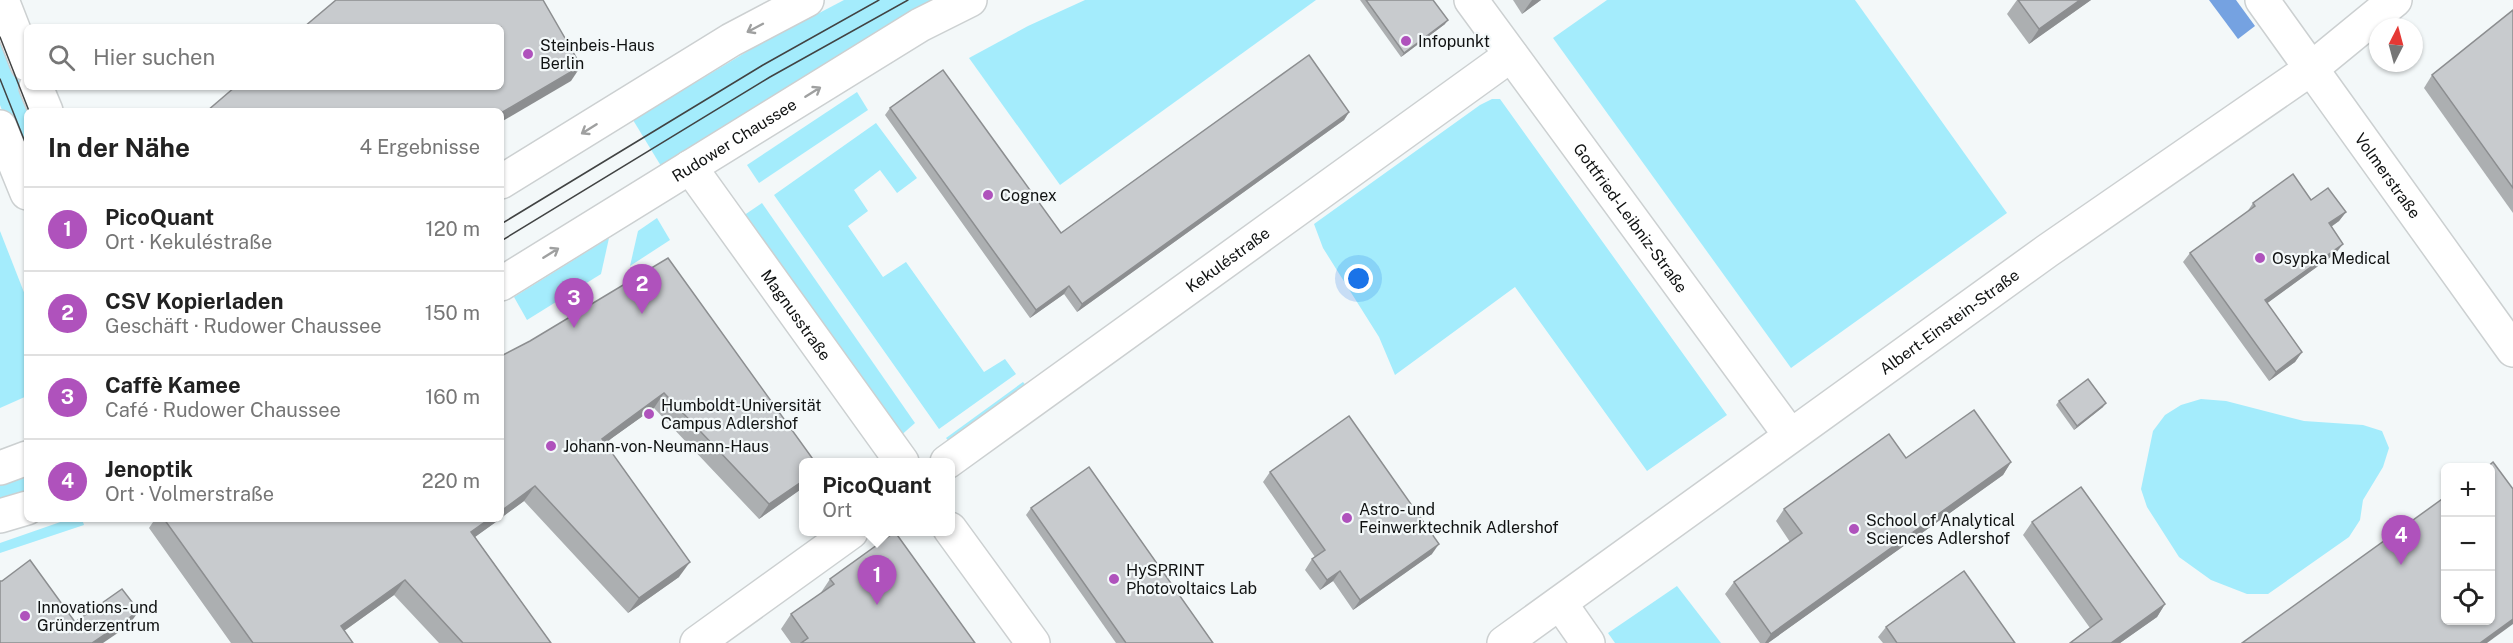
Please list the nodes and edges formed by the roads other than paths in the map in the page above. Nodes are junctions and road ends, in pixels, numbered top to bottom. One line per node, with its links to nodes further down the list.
1 (2, 0): 8 (street)
2 (807, 0): 14 (street, one-way to 14)
3 (970, 0): 13 (street, Rudower Chaussee, one-way to 3)
4 (1471, 0): 7 (street, Gottfried-Leibniz-Straße)
5 (2262, 0): 9 (street, Volmerstraße)
6 (2395, 0): 9 (street, Albert-Einstein-Straße)
7 (1511, 55): 18 (street, Gottfried-Leibniz-Straße); 20 (street, Kekuléstraße)
8 (24, 56)
9 (2312, 68): 17 (street, Volmerstraße); 18 (street, Albert-Einstein-Straße)
10 (37, 90): 11 (street)
11 (45, 108)
12 (0, 127): 15 (street)
13 (690, 167): 16 (street, Rudower Chaussee, one-way to 13); 19 (street, Magnusstraße)
14 (504, 181)
15 (24, 186)
16 (504, 282)
17 (2513, 350)
18 (1791, 435): 27 (street, Albert-Einstein-Straße)
19 (899, 458)
20 (953, 458)
21 (24, 459): 22 (street)
22 (0, 468)
23 (24, 509): 24 (street)
24 (0, 516)
25 (955, 535): 29 (street)
26 (844, 536): 28 (street)
27 (1560, 603): 30 (street, Albert-Einstein-Straße); 31 (street)
28 (697, 643)
29 (1033, 643)
30 (1504, 643)
31 (1588, 643)

